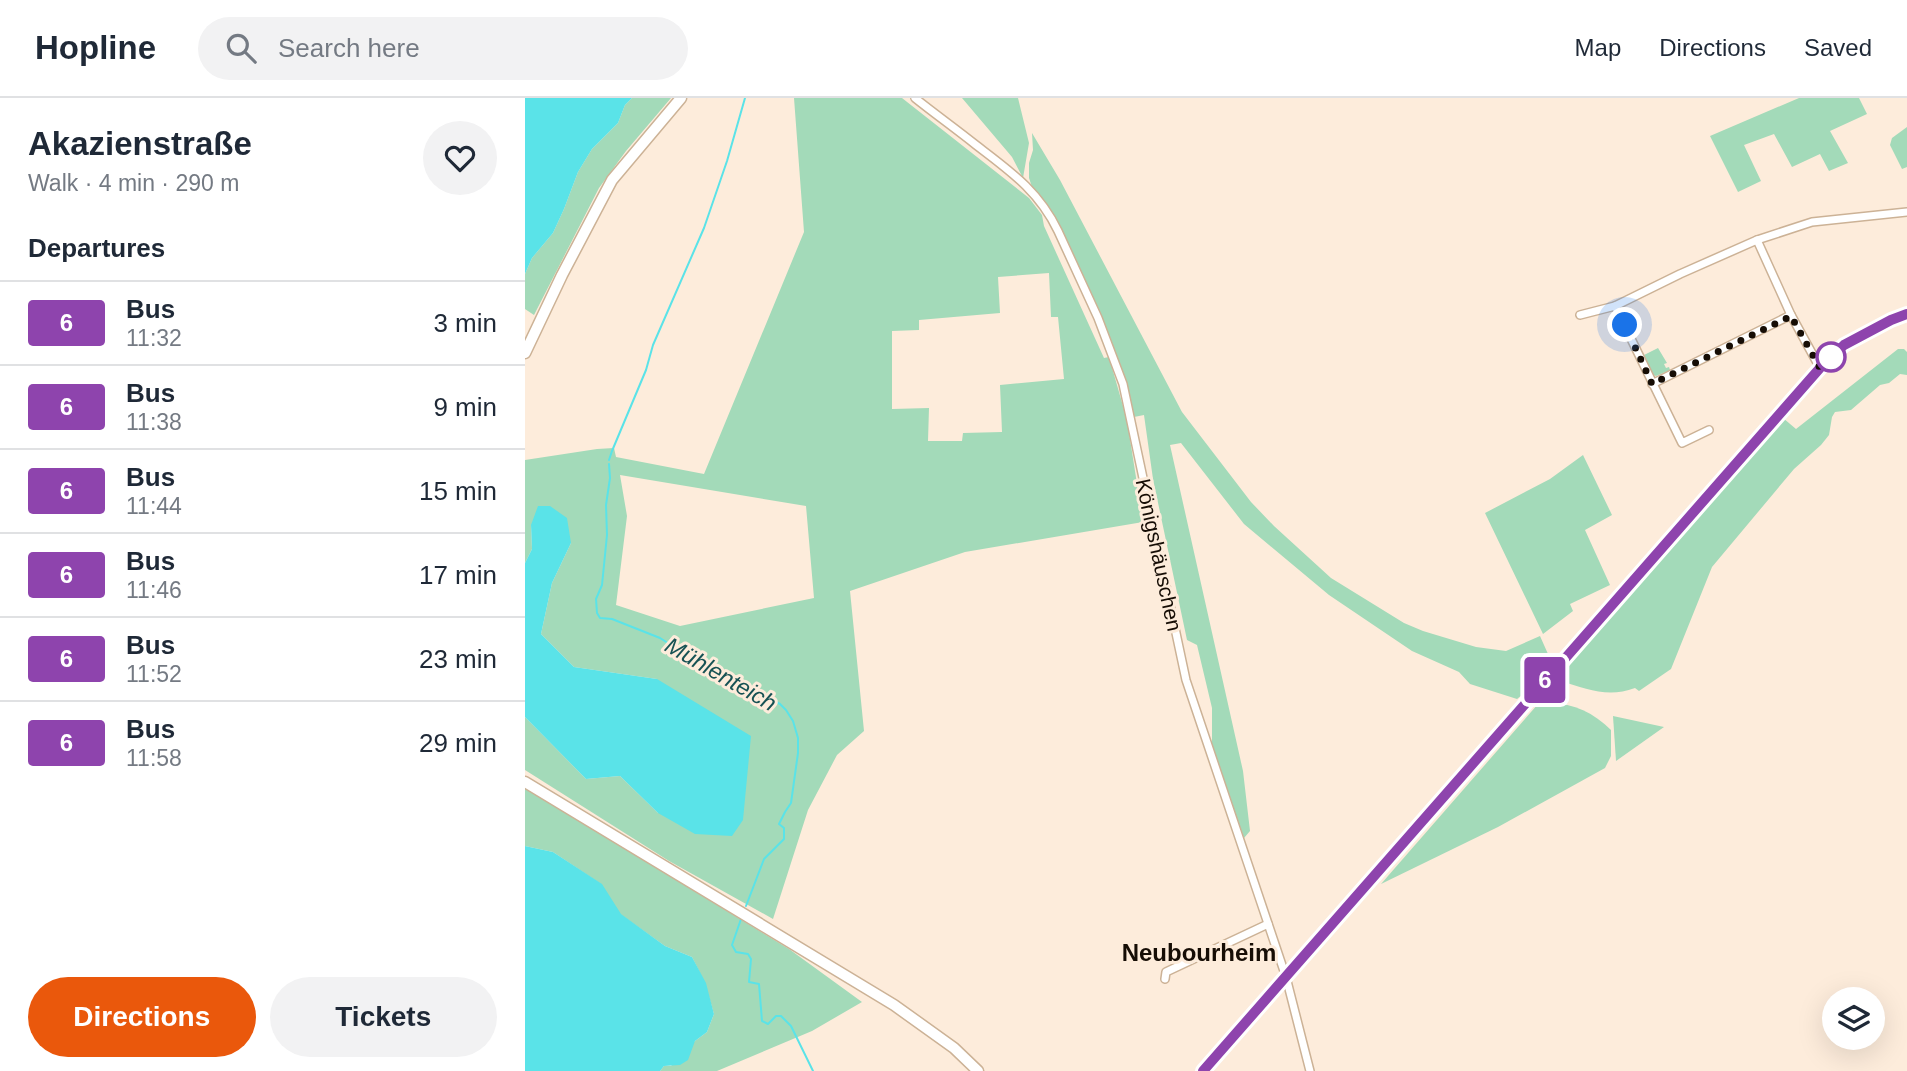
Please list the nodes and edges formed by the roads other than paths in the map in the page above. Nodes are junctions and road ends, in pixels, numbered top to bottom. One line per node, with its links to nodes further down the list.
1 (681, 98): 9 (main road)
2 (915, 98): 14 (street, Königshäuschen)
3 (1907, 212): 4 (street)
4 (1757, 240): 5 (street); 8 (street)
5 (1615, 306): 7 (street); 11 (street)
6 (1907, 314): 10 (street)
7 (1580, 316)
8 (1791, 316): 10 (street); 11 (street)
9 (525, 353)
10 (1820, 368): 15 (street)
11 (1652, 384): 12 (street)
12 (1709, 430)
13 (525, 782): 17 (main road)
14 (1268, 924): 15 (street, Königshäuschen); 16 (street)
15 (1286, 977): 18 (street); 19 (street, Königshäuschen)
16 (1165, 979)
17 (978, 1071)
18 (1203, 1071)
19 (1310, 1071)

